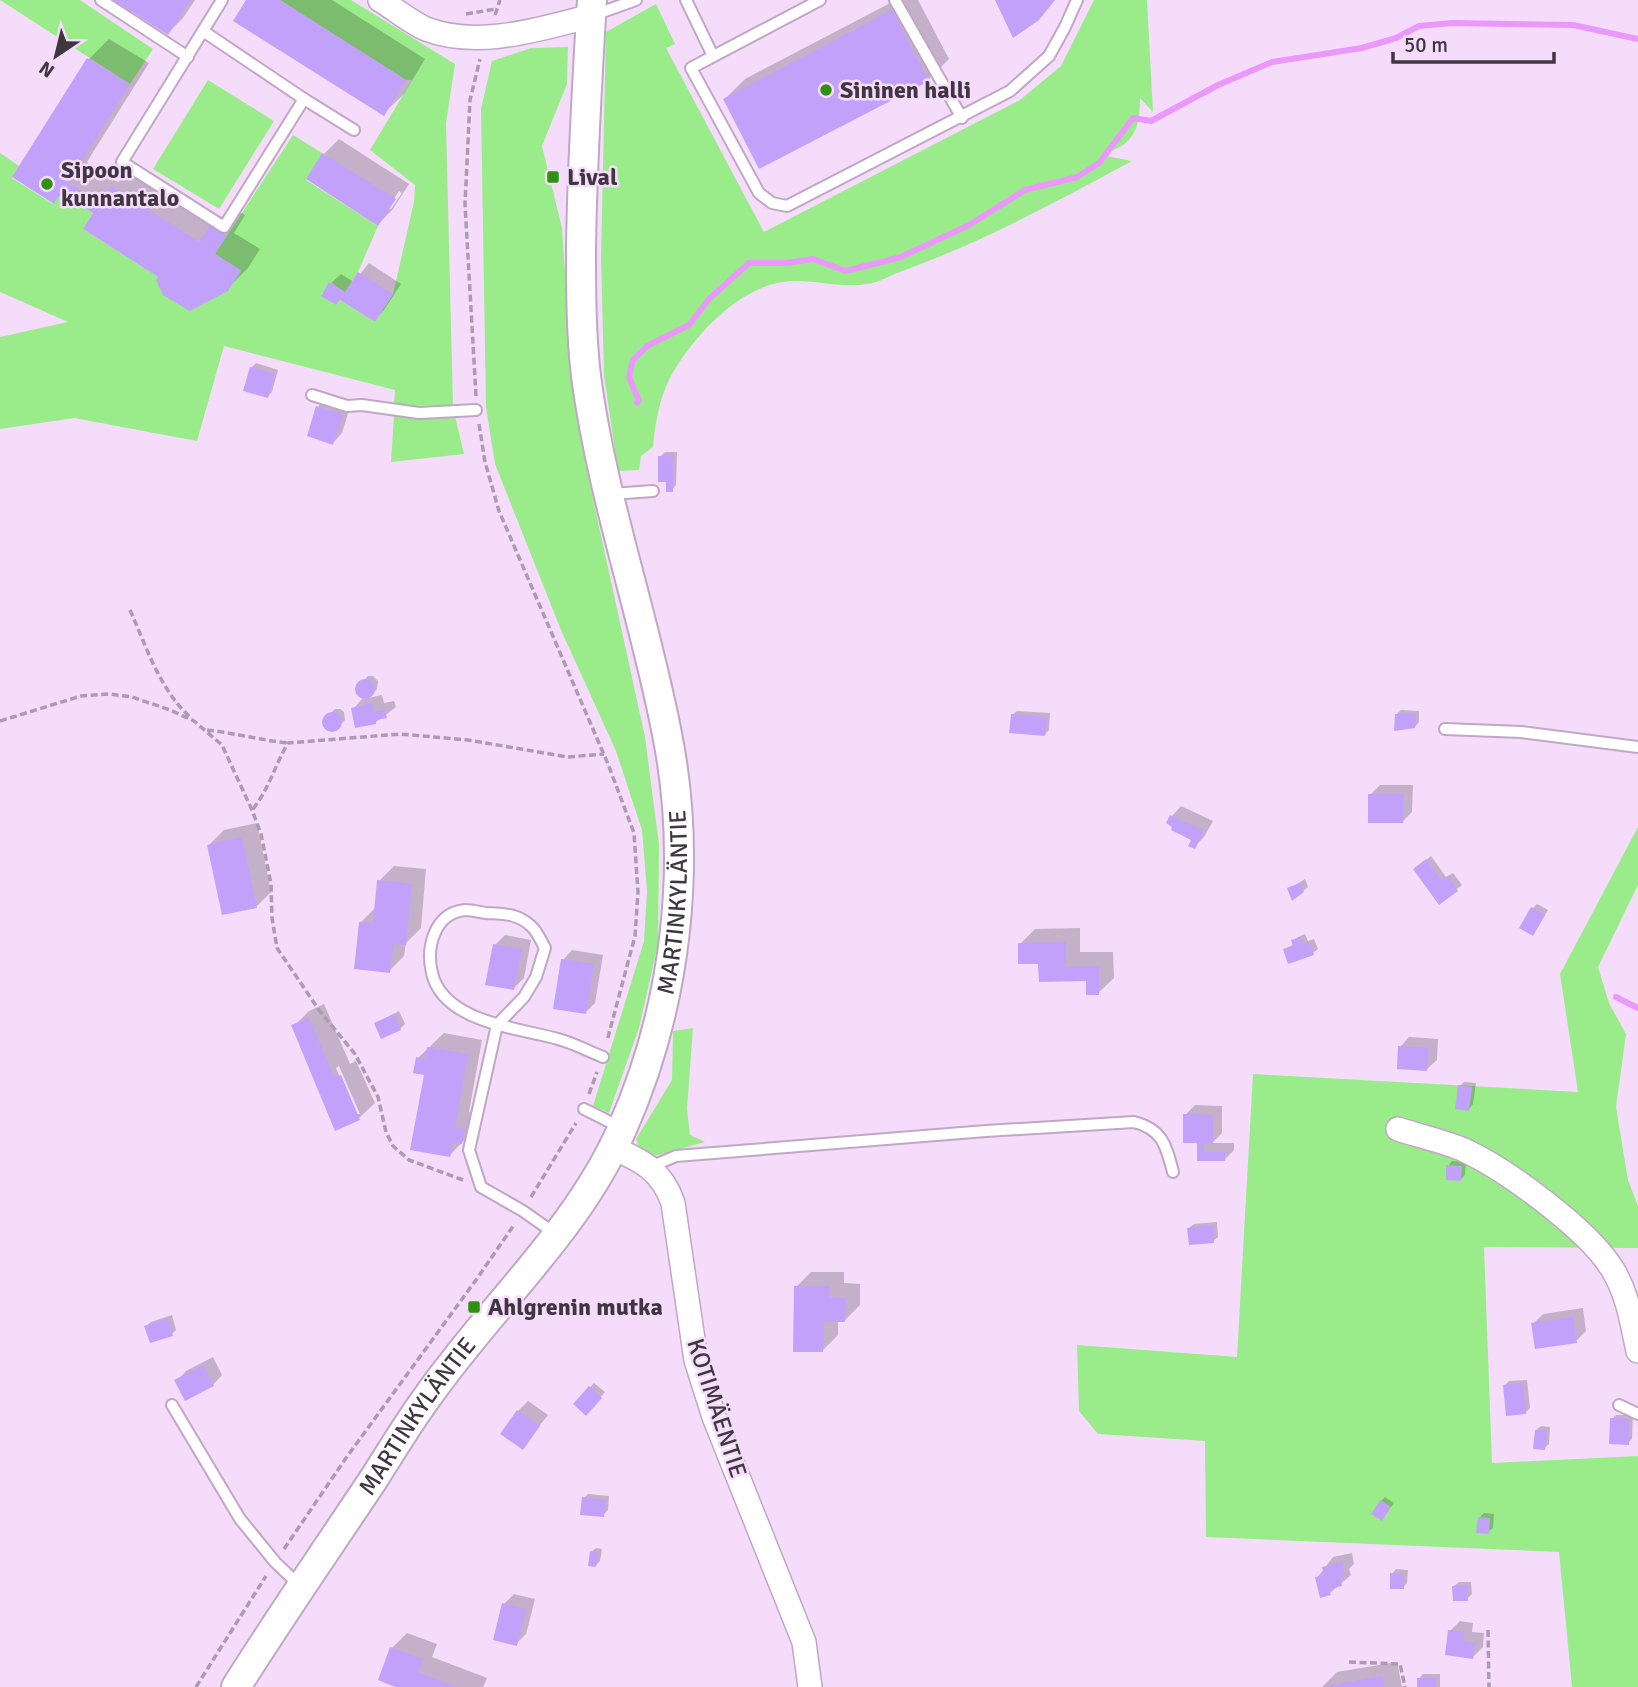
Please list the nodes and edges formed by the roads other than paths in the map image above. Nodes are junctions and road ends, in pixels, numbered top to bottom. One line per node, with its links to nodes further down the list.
1 (101, 0): 11 (lane)
2 (222, 0): 10 (lane)
3 (380, 0): 9 (street)
4 (636, 0): 9 (lane)
5 (686, 0): 12 (lane)
6 (820, 0): 12 (lane)
7 (895, 0): 14 (lane)
8 (1077, 0): 14 (lane)
9 (592, 8): 19 (street, MARTINKYLÄNTIE)
10 (203, 32): 11 (lane); 13 (lane)
11 (188, 57): 13 (lane)
12 (713, 57): 14 (lane)
13 (304, 99): 15 (lane)
14 (962, 118)
15 (354, 130)
16 (312, 395): 17 (lane)
17 (477, 410)
18 (653, 491): 19 (lane)
19 (607, 494): 26 (street, MARTINKYLÄNTIE)
20 (1445, 729): 21 (lane)
21 (1638, 747)
22 (497, 1025): 22 (lane); 23 (lane); 29 (lane)
23 (603, 1057)
24 (584, 1109): 26 (lane)
25 (1398, 1129): 30 (street)
26 (618, 1138): 27 (street, KOTIMÄENTIE); 29 (street, MARTINKYLÄNTIE)
27 (650, 1167): 28 (lane); 36 (street, KOTIMÄENTIE)
28 (1173, 1172)
29 (557, 1235): 34 (street, MARTINKYLÄNTIE)
30 (1638, 1351)
31 (172, 1405): 34 (lane)
32 (1619, 1405): 33 (lane)
33 (1638, 1414)
34 (300, 1586): 35 (street, MARTINKYLÄNTIE)
35 (236, 1687)
36 (810, 1687)

